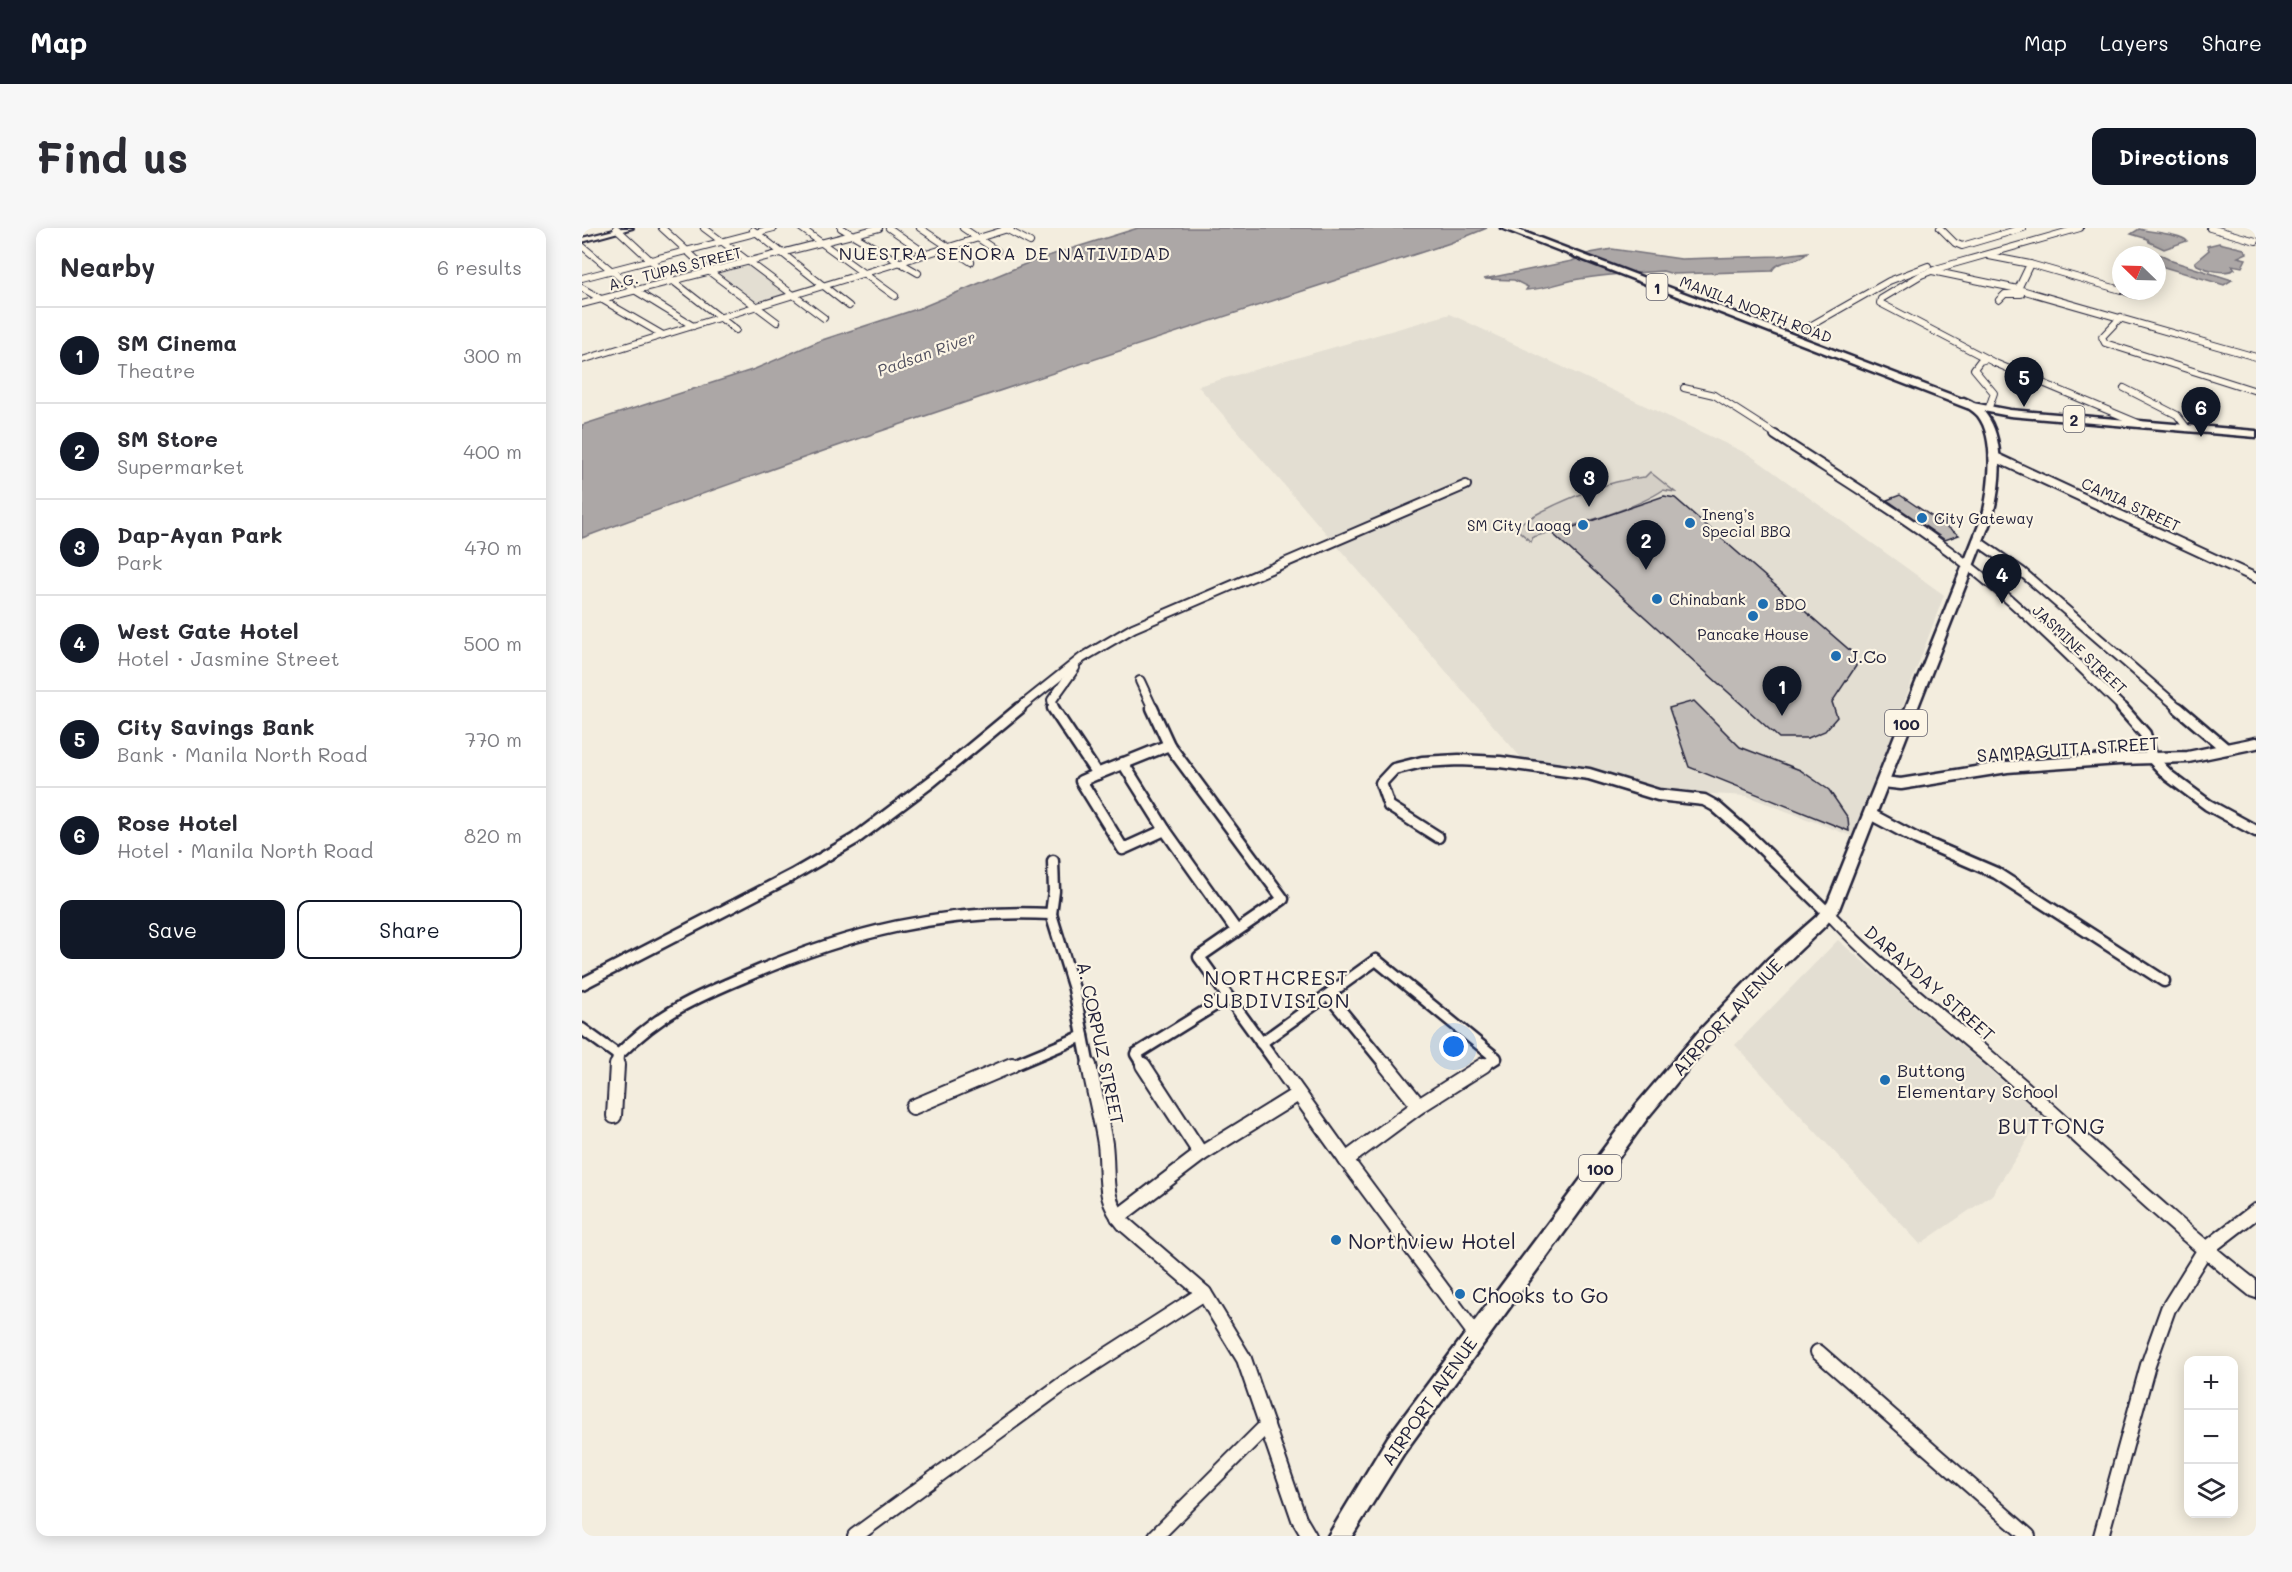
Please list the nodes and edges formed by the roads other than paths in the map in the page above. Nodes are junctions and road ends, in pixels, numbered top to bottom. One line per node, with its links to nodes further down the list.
1 (630, 228): 19 (main road)
2 (662, 228): 30 (street)
3 (705, 228): 24 (street)
4 (774, 228): 20 (street)
5 (801, 228): 27 (street)
6 (841, 228): 21 (street)
7 (879, 228): 21 (street, A.G. TUPAS STREET)
8 (889, 228): 33 (street)
9 (920, 228): 29 (street)
10 (963, 228): 22 (street)
11 (1007, 228): 22 (street); 26 (street)
12 (1505, 228): 68 (highway, MANILA NORTH ROAD / 1)
13 (1516, 228): 68 (highway, MANILA NORTH ROAD / 1)
14 (1940, 228): 15 (street)
15 (2023, 228)
16 (2055, 228): 65 (street)
17 (2080, 228): 34 (street)
18 (2210, 228): 25 (street)
19 (618, 229): 23 (main road); 35 (street)
20 (754, 230): 24 (street); 32 (street)
21 (852, 235): 27 (street, A.G. TUPAS STREET); 37 (street)
22 (978, 238): 29 (street); 31 (street)
23 (582, 240)
24 (723, 241): 30 (street); 36 (street)
25 (2256, 241)
26 (1030, 242)
27 (823, 243): 32 (street, A.G. TUPAS STREET); 43 (street)
28 (582, 246): 40 (street)
29 (946, 247): 33 (street); 38 (street)
30 (686, 251): 35 (street); 42 (street)
31 (997, 251)
32 (785, 253): 36 (street, A.G. TUPAS STREET); 47 (street)
33 (926, 253): 37 (street)
34 (1985, 255): 39 (street); 41 (street)
35 (649, 260): 40 (street); 46 (street)
36 (749, 262): 42 (street, A.G. TUPAS STREET); 52 (street)
37 (898, 262): 43 (street); 44 (street)
38 (972, 262)
39 (2030, 264): 49 (street); 50 (street)
40 (610, 271): 45 (street); 51 (street)
41 (1931, 271): 50 (street); 70 (street)
42 (710, 272): 46 (street, A.G. TUPAS STREET); 58 (street)
43 (862, 273): 47 (street); 53 (street)
44 (918, 273)
45 (582, 278)
46 (673, 281): 51 (street, A.G. TUPAS STREET); 60 (street)
47 (824, 285): 52 (street); 59 (street)
48 (582, 288): 55 (street)
49 (2112, 288)
50 (2018, 289): 54 (street)
51 (636, 291): 55 (street, A.G. TUPAS STREET); 64 (street)
52 (791, 295): 58 (street); 62 (street)
53 (895, 296)
54 (2042, 296): 56 (street); 61 (street)
55 (599, 300): 57 (street, A.G. TUPAS STREET); 67 (street)
56 (1999, 300)
57 (582, 304)
58 (757, 306): 60 (street); 63 (street)
59 (849, 306)
60 (721, 317): 64 (street); 66 (street)
61 (2121, 317): 69 (street); 74 (street)
62 (824, 318)
63 (777, 322)
64 (693, 326): 67 (street)
65 (1810, 326)
66 (736, 330)
67 (663, 335): 71 (street)
68 (1812, 344): 75 (highway, MANILA NORTH ROAD / 1); 76 (highway, MANILA NORTH ROAD / 1)
69 (2256, 357)
70 (1987, 359): 77 (street); 79 (street)
71 (582, 360)
72 (1684, 388): 85 (street, JASMINE STREET)
73 (2124, 388): 80 (street)
74 (2256, 391)
75 (1952, 400): 76 (highway, MANILA NORTH ROAD / 2); 78 (main road)
76 (1968, 403): 77 (highway, MANILA NORTH ROAD / 2); 78 (main road)
77 (2002, 411): 78 (main road); 79 (highway, MANILA NORTH ROAD / 2)
78 (1985, 423): 82 (main road, AIRPORT AVENUE / 100)
79 (2145, 425): 80 (highway, MANILA NORTH ROAD / 2)
80 (2187, 428): 81 (highway, MANILA NORTH ROAD / 2)
81 (2256, 434)
82 (1993, 456): 84 (main road, AIRPORT AVENUE / 100); 86 (street, CAMIA STREET)
83 (1466, 485): 87 (street)
84 (1977, 541): 85 (main road, AIRPORT AVENUE / 100); 91 (street)
85 (1967, 564): 92 (street, JASMINE STREET); 95 (main road, AIRPORT AVENUE / 100)
86 (2256, 578)
87 (1082, 658): 94 (street); 105 (street)
88 (1140, 681): 90 (street)
89 (2256, 743): 91 (street, SAMPAGUITA STREET)
90 (1169, 745): 93 (street); 103 (street)
91 (2226, 749): 92 (street, SAMPAGUITA STREET)
92 (2152, 758): 95 (street, SAMPAGUITA STREET); 98 (street, JASMINE STREET)
93 (1123, 763): 94 (street); 97 (street)
94 (1097, 774): 97 (street)
95 (1883, 782): 96 (main road, AIRPORT AVENUE / 100)
96 (1870, 814): 102 (main road, AIRPORT AVENUE / 100); 104 (street)
97 (1165, 830): 103 (street)
98 (2256, 831)
99 (1438, 837): 102 (street)
100 (1053, 861): 101 (street)
101 (1051, 914): 109 (street, A. CORPUZ STREET); 111 (street)
102 (1828, 914): 120 (street, DARAYDAY STREET); 123 (main road, AIRPORT AVENUE / 100)
103 (1236, 930): 107 (street)
104 (2164, 981)
105 (582, 984)
106 (1329, 996): 110 (street); 113 (street); 113 (street)
107 (1228, 997): 110 (street); 116 (street)
108 (582, 1029): 111 (street)
109 (1083, 1036): 114 (street); 119 (street, A. CORPUZ STREET)
110 (1261, 1043): 112 (street)
111 (618, 1055): 115 (street)
112 (1298, 1094): 116 (street); 117 (street)
113 (1419, 1106): 117 (street)
114 (913, 1107)
115 (614, 1116)
116 (1202, 1154): 119 (street)
117 (1346, 1160): 123 (street)
118 (2256, 1211): 120 (street)
119 (1118, 1217): 122 (street, A. CORPUZ STREET)
120 (2204, 1251): 121 (street, DARAYDAY STREET); 131 (street)
121 (2256, 1290)
122 (1204, 1293): 125 (street, A. CORPUZ STREET); 126 (street)
123 (1476, 1335): 129 (main road, AIRPORT AVENUE / 100)
124 (1818, 1352): 130 (street)
125 (1268, 1425): 127 (street); 128 (street, A. CORPUZ STREET)
126 (855, 1536)
127 (1156, 1536)
128 (1309, 1536)
129 (1339, 1536)
130 (2028, 1536)
131 (2101, 1536)

